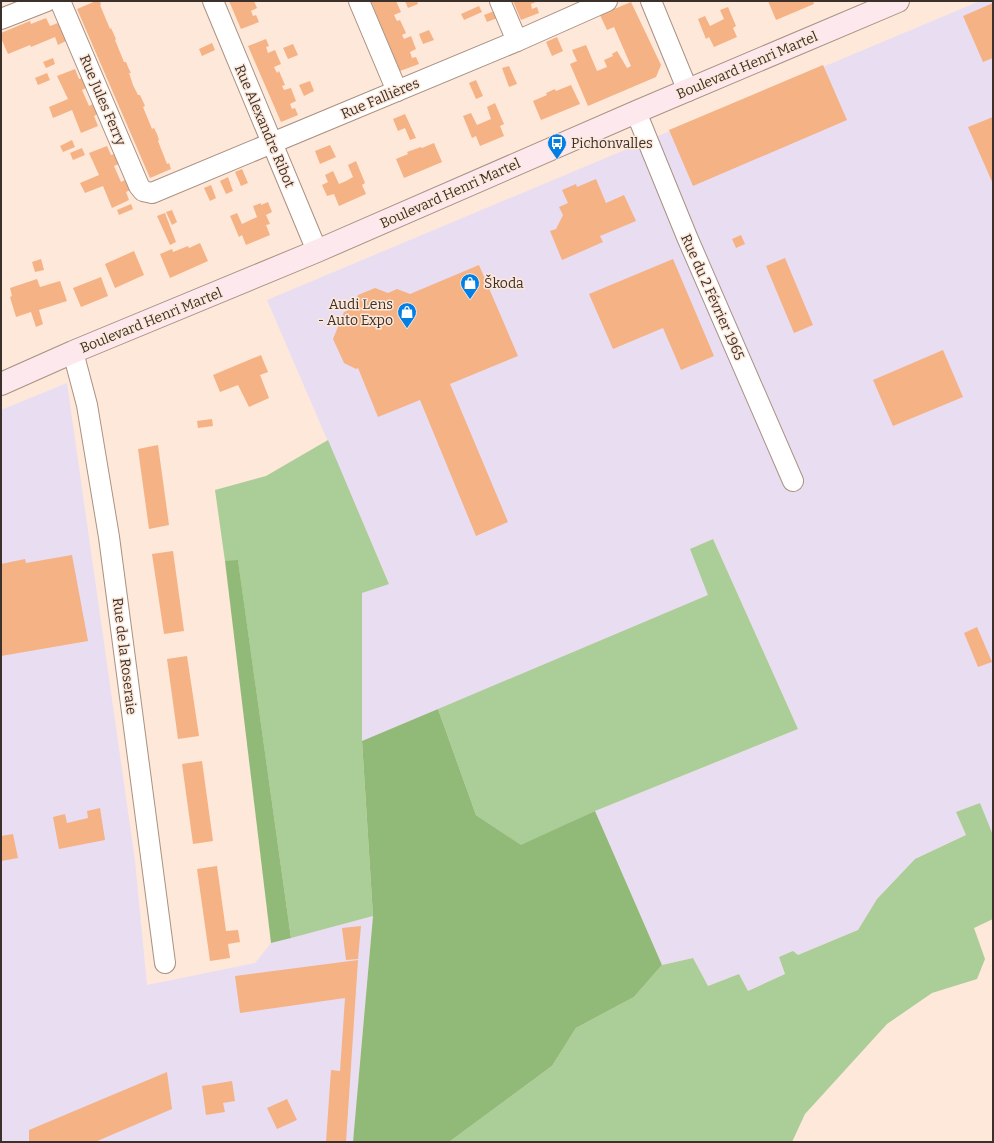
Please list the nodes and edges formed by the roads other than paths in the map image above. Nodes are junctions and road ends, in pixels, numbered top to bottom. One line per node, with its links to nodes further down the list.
1 (48, 1): 9 (street)
2 (60, 1): 15 (street, Rue Jules Ferry)
3 (213, 1): 14 (street, Rue Alexandre Ribot)
4 (359, 1): 11 (street)
5 (500, 1): 10 (street)
6 (607, 1): 10 (street, Rue Fallières)
7 (651, 1): 12 (street)
8 (898, 1): 12 (street, Boulevard Henri Martel)
9 (1, 19)
10 (517, 41): 11 (street, Rue Fallières)
11 (397, 91): 14 (street, Rue Fallières)
12 (688, 91): 13 (street, Boulevard Henri Martel)
13 (636, 112): 16 (street, Boulevard Henri Martel); 19 (street, Rue du 2 Février 1965)
14 (273, 143): 15 (street, Rue Fallières); 16 (street, Rue Alexandre Ribot)
15 (152, 193)
16 (317, 251): 17 (street, Boulevard Henri Martel)
17 (73, 352): 18 (street, Boulevard Henri Martel); 20 (street, Rue de la Roseraie)
18 (1, 384)
19 (792, 481)
20 (165, 963)

